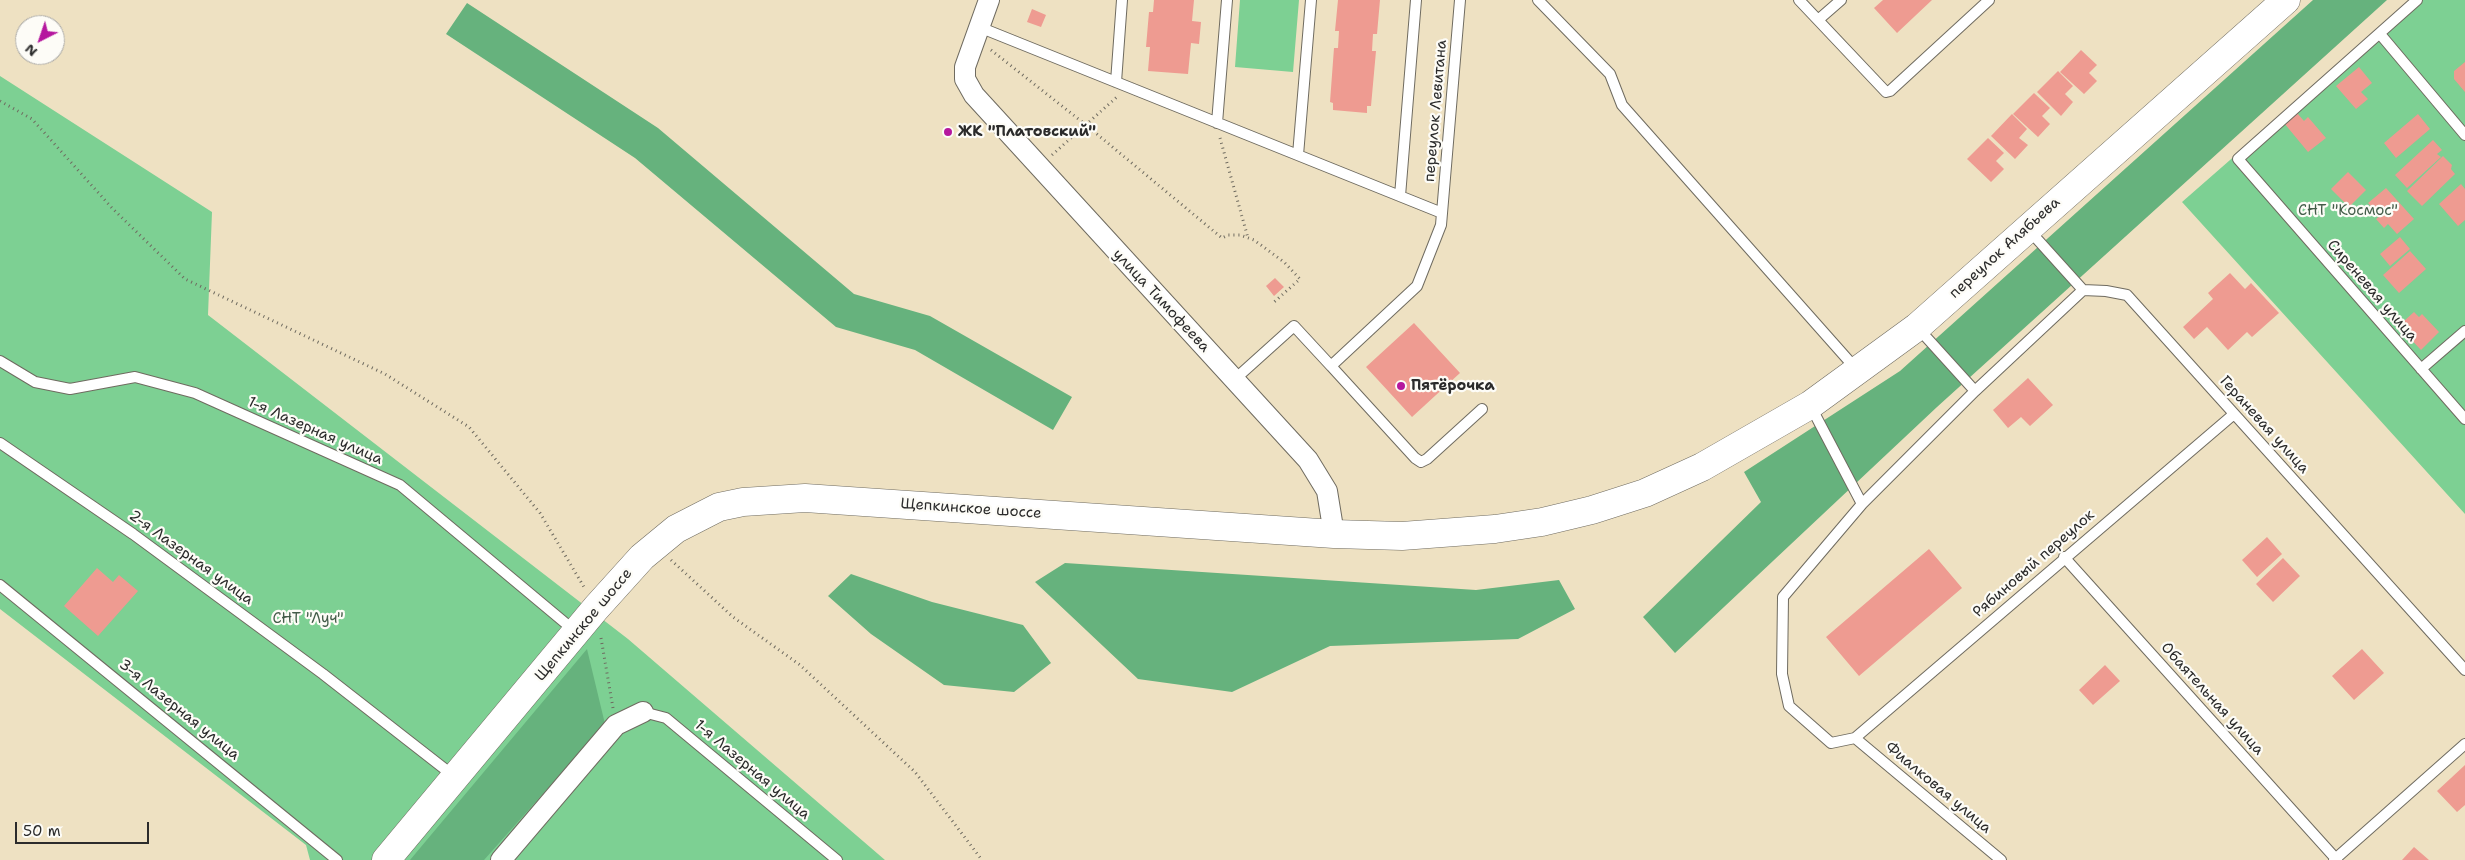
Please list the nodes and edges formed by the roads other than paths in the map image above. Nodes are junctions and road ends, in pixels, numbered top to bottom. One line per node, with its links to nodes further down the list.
1 (990, 0): 14 (street)
2 (1122, 0): 16 (lane)
3 (1227, 0): 17 (lane)
4 (1310, 0): 19 (lane)
5 (1416, 0): 20 (lane)
6 (1460, 0): 21 (lane, переулок Левитана)
7 (1538, 0): 29 (lane)
8 (1799, 0): 13 (lane)
9 (1841, 0): 13 (lane)
10 (1989, 0): 13 (lane)
11 (2286, 0): 22 (main road, переулок Алябьева)
12 (2417, 0): 15 (lane)
13 (1818, 20)
14 (977, 32): 16 (lane); 30 (street, улица Тимофеева)
15 (2380, 34): 18 (lane); 28 (lane, Сиреневая улица)
16 (1116, 82): 17 (lane)
17 (1217, 123): 19 (lane)
18 (2465, 135)
19 (1298, 155): 20 (lane)
20 (1400, 196): 21 (lane)
21 (1442, 213): 27 (lane, переулок Левитана)
22 (2027, 229): 23 (lane); 24 (main road, переулок Алябьева)
23 (2083, 290): 31 (lane); 34 (lane, Гераневая улица)
24 (1916, 327): 29 (main road, переулок Алябьева); 31 (lane)
25 (2465, 331): 28 (lane)
26 (0, 361): 42 (lane, 1-я Лазерная улица)
27 (1331, 366): 30 (lane); 33 (lane)
28 (2421, 369): 35 (lane, Сиреневая улица)
29 (1858, 370): 32 (main road, переулок Алябьева)
30 (1234, 380): 39 (street, улица Тимофеева)
31 (1975, 391): 38 (lane)
32 (1810, 405): 37 (main road, переулок Алябьева); 38 (lane)
33 (1482, 409)
34 (2234, 414): 40 (lane, Рябиновый переулок); 43 (lane, Гераневая улица)
35 (2465, 419)
36 (0, 443): 47 (lane, 2-я Лазерная улица)
37 (1702, 468): 39 (main road, Щепкинское шоссе)
38 (1862, 504): 45 (lane)
39 (1334, 534): 42 (main road, Щепкинское шоссе)
40 (2064, 557): 45 (lane, Рябиновый переулок); 48 (lane, Обаятельная улица)
41 (0, 585): 49 (lane, 3-я Лазерная улица)
42 (576, 632): 47 (main road, Щепкинское шоссе)
43 (2465, 670)
44 (643, 712): 51 (street); 52 (lane, 1-я Лазерная улица)
45 (1855, 738): 53 (lane, Фиалковая улица)
46 (2465, 744): 48 (lane)
47 (455, 778): 50 (main road, Щепкинское шоссе)
48 (2335, 859)
49 (337, 860)
50 (386, 860)
51 (501, 860)
52 (837, 860)
53 (2000, 860)

